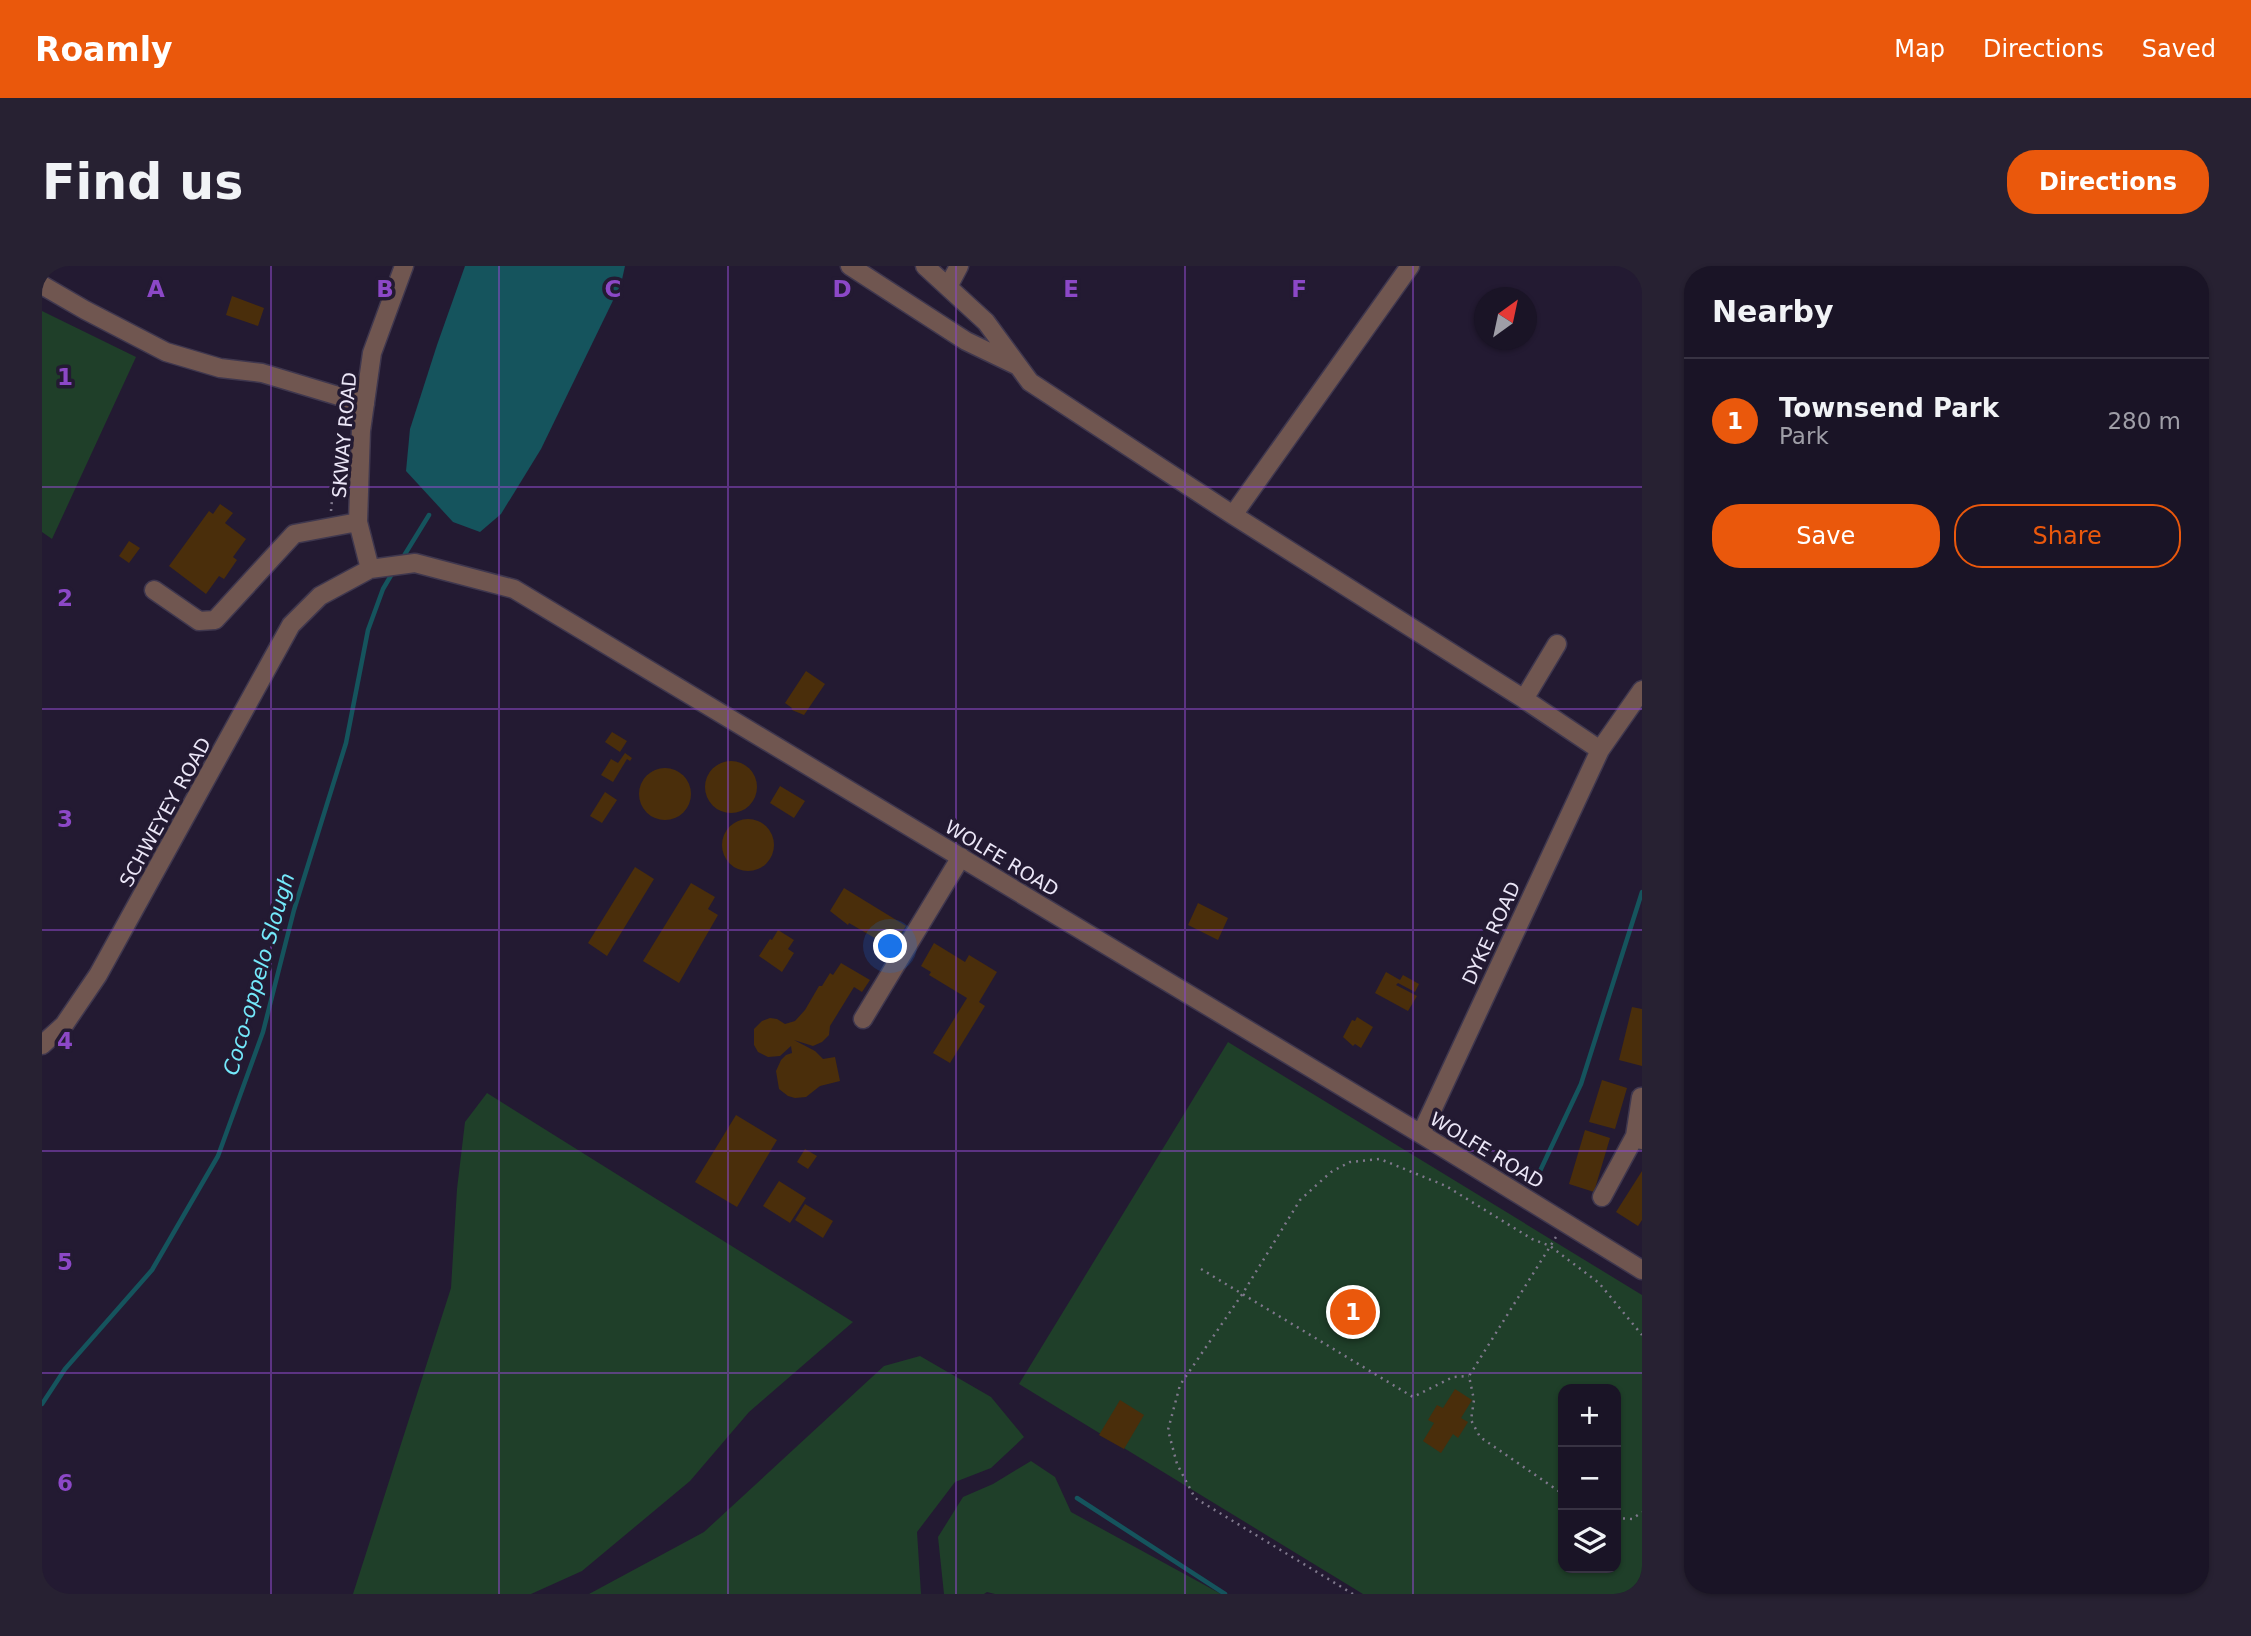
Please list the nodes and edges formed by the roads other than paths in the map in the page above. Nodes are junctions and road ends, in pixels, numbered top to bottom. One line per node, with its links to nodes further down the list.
1 (404, 266): 9 (street, SKWAY ROAD)
2 (850, 266): 8 (street)
3 (925, 266): 7 (street)
4 (959, 266): 7 (street)
5 (1410, 266): 10 (street)
6 (42, 285): 9 (street)
7 (948, 287): 8 (street)
8 (1019, 367): 10 (street)
9 (365, 404): 11 (street, SKWAY ROAD)
10 (1233, 515): 17 (street)
11 (358, 522): 12 (street, SKWAY ROAD); 13 (street)
12 (370, 569): 14 (street, WOLFE ROAD); 19 (street, WOLFE ROAD)
13 (154, 590)
14 (320, 596): 21 (street, SCHWEYEY ROAD)
15 (1557, 644): 17 (street)
16 (1642, 690): 18 (street, DYKE ROAD)
17 (1524, 698): 18 (street)
18 (1600, 750): 23 (street, DYKE ROAD)
19 (961, 857): 20 (street); 23 (street, WOLFE ROAD)
20 (863, 1019)
21 (42, 1045)
22 (1641, 1097): 24 (street)
23 (1421, 1135): 26 (street, WOLFE ROAD)
24 (1639, 1138): 25 (street)
25 (1602, 1197)
26 (1642, 1270)

